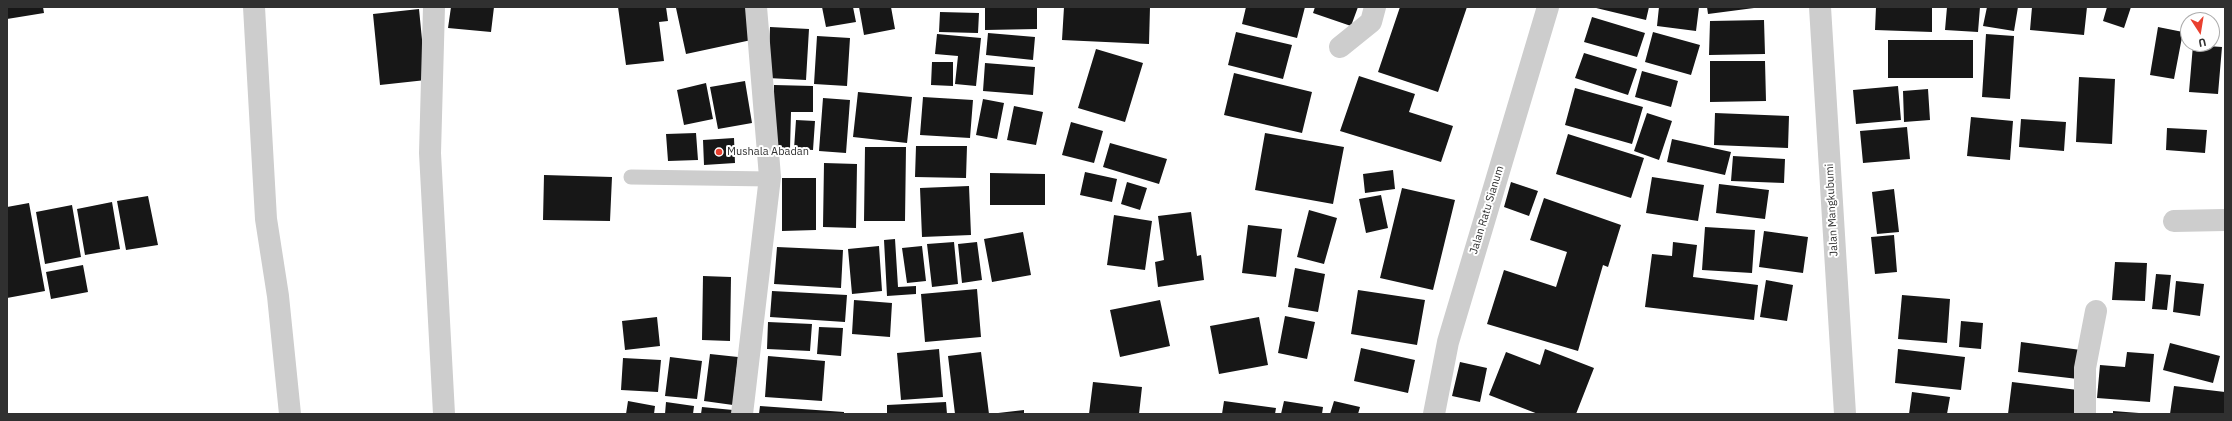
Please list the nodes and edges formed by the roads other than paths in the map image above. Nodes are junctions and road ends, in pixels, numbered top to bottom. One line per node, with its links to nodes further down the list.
1 (254, 7): 13 (street)
2 (434, 7): 14 (street)
3 (756, 7): 9 (street)
4 (1375, 7): 7 (street)
5 (1548, 7): 16 (street, Jalan Ratu Sianum)
6 (1820, 7): 17 (street, Jalan Mangkubumi)
7 (1340, 47)
8 (631, 177): 9 (lane)
9 (770, 179): 15 (street)
10 (2225, 220): 11 (street)
11 (2174, 221)
12 (2096, 311): 18 (street)
13 (290, 414)
14 (444, 414)
15 (742, 414)
16 (1434, 414)
17 (1845, 414)
18 (2085, 414)

